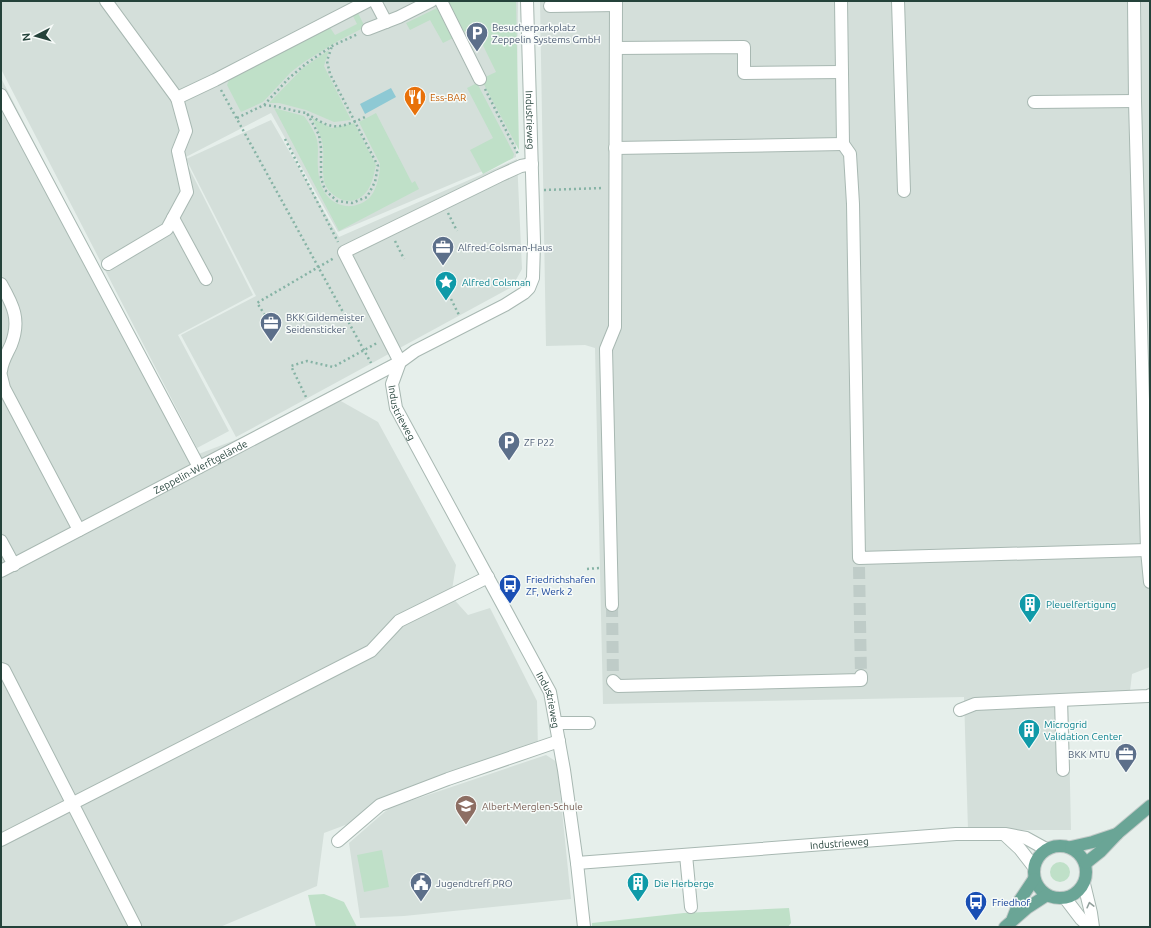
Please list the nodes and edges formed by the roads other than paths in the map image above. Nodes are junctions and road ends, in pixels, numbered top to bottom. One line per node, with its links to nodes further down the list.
1 (106, 1): 18 (street)
2 (368, 1): 18 (street)
3 (374, 1): 12 (street)
4 (431, 1): 12 (street)
5 (442, 1): 16 (street)
6 (527, 1): 23 (street, Industrieweg)
7 (841, 1): 15 (street)
8 (898, 1): 24 (street)
9 (1134, 1): 19 (street)
10 (616, 3): 11 (street); 14 (street)
11 (550, 6)
12 (386, 22): 13 (street)
13 (368, 29)
14 (616, 48): 15 (street); 22 (street)
15 (842, 72): 21 (street)
16 (480, 79)
17 (1, 95): 32 (street)
18 (177, 98): 25 (street)
19 (1135, 101): 20 (street); 35 (street)
20 (1034, 102)
21 (843, 144): 22 (street); 35 (street)
22 (615, 148): 40 (street)
23 (527, 162): 29 (street, Industrieweg); 29 (street)
24 (904, 191)
25 (172, 218): 26 (street); 27 (street)
26 (108, 264)
27 (206, 279)
28 (1, 284): 30 (street)
29 (400, 362): 32 (street, Zeppelin-Werftgelände); 38 (street, Industrieweg)
30 (1, 371)
31 (1, 376): 33 (street)
32 (199, 467): 33 (street, Zeppelin-Werftgelände)
33 (79, 530): 36 (street, Zeppelin-Werftgelände)
34 (1, 541): 36 (street)
35 (1147, 550): 39 (street)
36 (14, 565): 37 (street, Zeppelin-Werftgelände)
37 (1, 571)
38 (488, 577): 47 (street, Industrieweg); 51 (street)
39 (1150, 582)
40 (612, 605)
41 (1, 669): 51 (street)
42 (861, 676): 43 (street)
43 (614, 681)
44 (1150, 695): 45 (street)
45 (1061, 700): 46 (street); 50 (street)
46 (960, 710)
47 (556, 723): 48 (street); 49 (street, Industrieweg)
48 (589, 723)
49 (559, 740): 56 (street); 60 (street, Industrieweg)
50 (1063, 770)
51 (72, 803): 55 (street); 68 (street)
52 (1150, 806): 53 (main road)
53 (1118, 833): 57 (main road); 61 (main road)
54 (1004, 834): 58 (street, Industrieweg); 59 (street, Industrieweg); 62 (street)
55 (1, 840)
56 (338, 841)
57 (1071, 847): 58 (main road); 61 (main road)
58 (1046, 849): 62 (main road)
59 (686, 855): 60 (street, Industrieweg); 66 (street)
60 (577, 863): 69 (street, Industrieweg)
61 (1086, 863): 63 (main road)
62 (1034, 873): 64 (main road); 67 (main road)
63 (1084, 884): 65 (main road); 71 (street, one-way to 63)
64 (1047, 895): 65 (main road); 67 (main road)
65 (1065, 898): 70 (street)
66 (691, 907)
67 (1008, 923)
68 (135, 926)
69 (584, 927)
70 (1090, 927)
71 (1093, 927)

